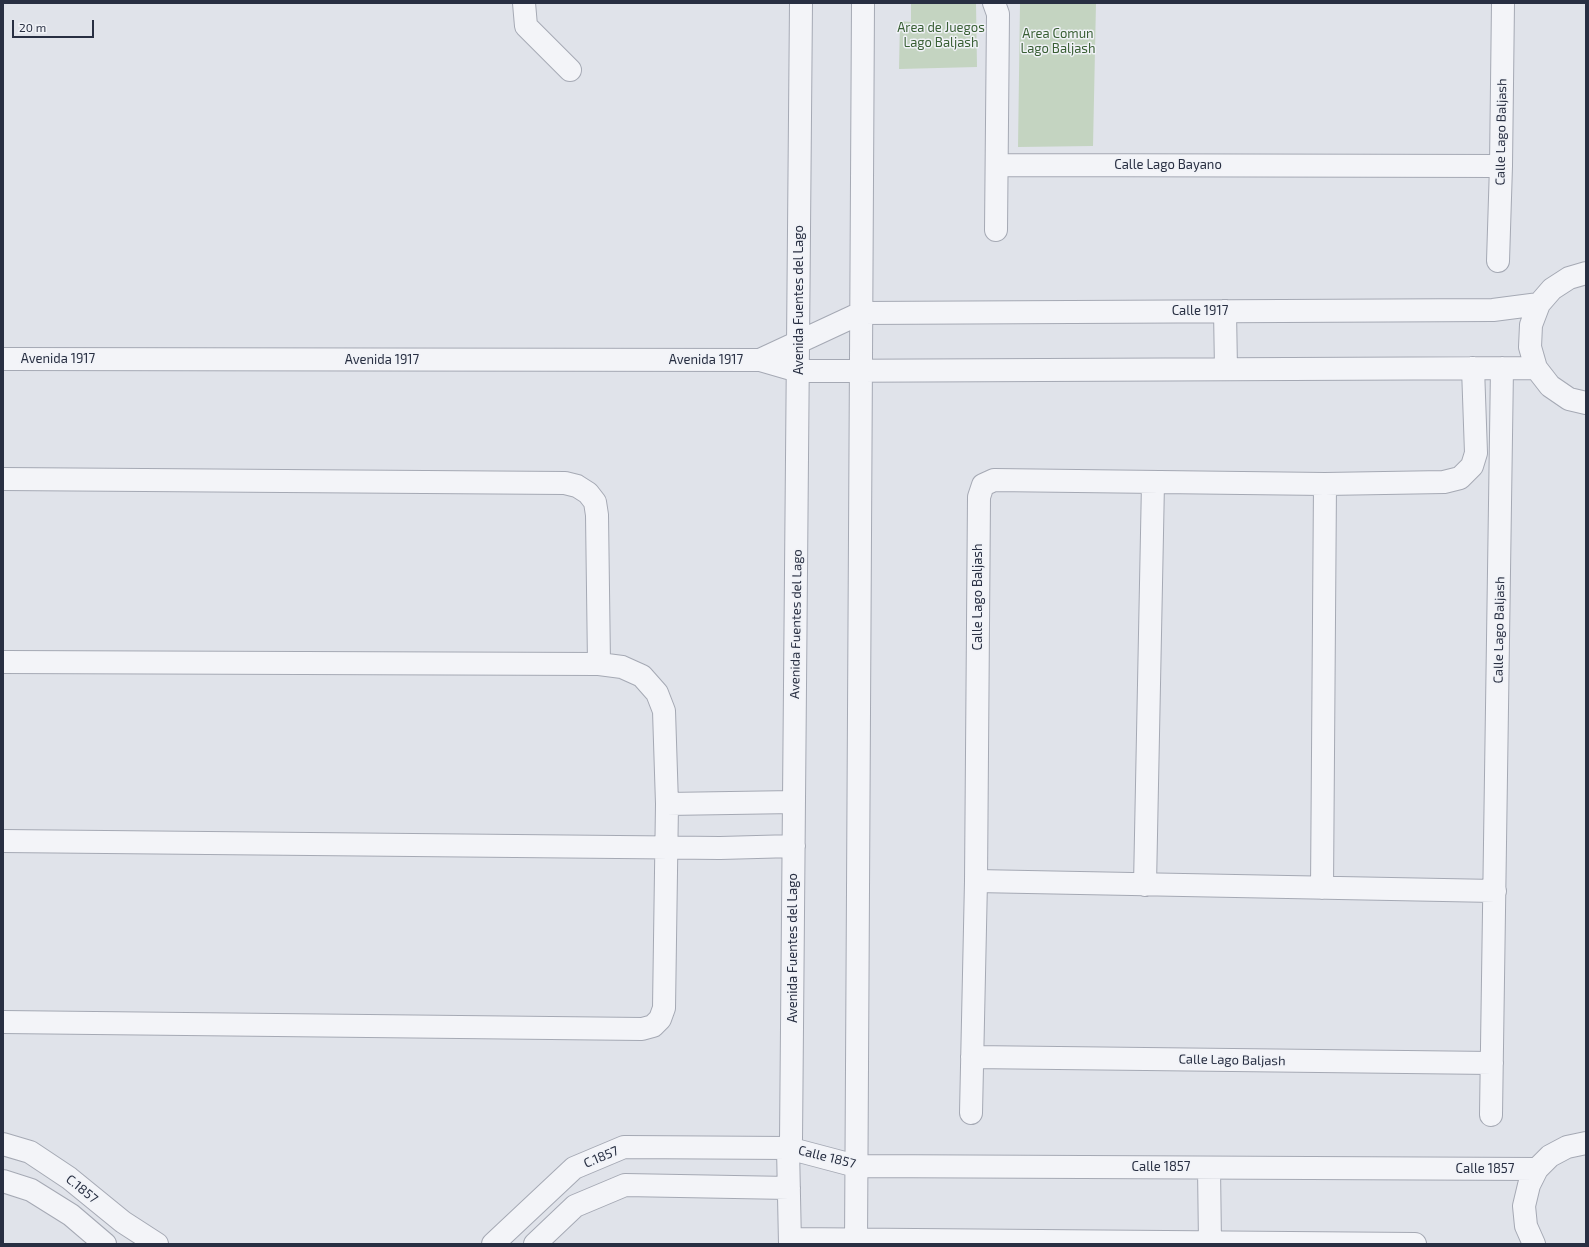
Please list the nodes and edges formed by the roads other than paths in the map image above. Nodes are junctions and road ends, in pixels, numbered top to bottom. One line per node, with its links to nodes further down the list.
1 (524, 3): 6 (street)
2 (801, 3): 15 (street, Avenida Fuentes del Lago)
3 (863, 3): 14 (street)
4 (994, 3): 7 (street)
5 (1503, 3): 8 (street, Calle Lago Baljash)
6 (570, 70)
7 (997, 165): 8 (street, Calle Lago Bayano); 9 (street)
8 (1501, 166): 10 (street, Calle Lago Baljash)
9 (996, 230)
10 (1498, 261)
11 (1586, 273): 12 (street)
12 (1539, 304): 13 (street, Calle 1917); 20 (street)
13 (1225, 311): 14 (street, Calle 1917); 21 (street)
14 (861, 313): 15 (street); 22 (street)
15 (799, 342): 17 (street); 23 (street, Avenida Fuentes del Lago)
16 (3, 359): 17 (street, Avenida 1917)
17 (760, 360): 23 (street)
18 (1473, 368): 19 (street); 21 (street); 27 (street, Calle Lago Baljash)
19 (1502, 368): 20 (street); 38 (street, Calle Lago Baljash)
20 (1536, 368): 24 (street)
21 (1226, 369): 22 (street)
22 (861, 370): 23 (street); 47 (street)
23 (798, 371): 30 (street, Avenida Fuentes del Lago)
24 (1586, 403)
25 (3, 479): 29 (street)
26 (1153, 483): 27 (street, Calle Lago Baljash); 35 (street, Calle Lago Baljash); 36 (street)
27 (1325, 484): 37 (street)
28 (3, 662): 29 (street)
29 (599, 664): 31 (street)
30 (794, 802): 31 (street); 33 (street, Avenida Fuentes del Lago)
31 (667, 804): 34 (street)
32 (3, 840): 34 (street)
33 (794, 846): 34 (street); 46 (street, Avenida Fuentes del Lago)
34 (667, 847): 39 (street)
35 (976, 881): 36 (street); 40 (street, Calle Lago Baljash)
36 (1145, 884): 37 (street)
37 (1322, 888): 38 (street)
38 (1495, 891): 41 (street, Calle Lago Baljash)
39 (3, 1022)
40 (972, 1057): 41 (street, Calle Lago Baljash); 42 (street, Calle Lago Baljash)
41 (1492, 1063): 43 (street, Calle Lago Baljash)
42 (971, 1113)
43 (1491, 1115)
44 (1586, 1143): 49 (street, Calle 1857)
45 (3, 1144): 56 (street, C.1857)
46 (788, 1148): 47 (street, Calle 1857); 51 (street, Avenida Fuentes del Lago); 57 (street, C.1857)
47 (856, 1166): 48 (street, Calle 1857); 53 (street)
48 (1209, 1168): 49 (street, Calle 1857); 54 (street)
49 (1537, 1169): 60 (street, Calle 1857)
50 (3, 1181): 55 (street)
51 (789, 1188): 52 (street, Avenida Fuentes del Lago); 58 (street)
52 (790, 1242): 53 (street)
53 (856, 1242): 54 (street)
54 (1210, 1243): 59 (street)
55 (105, 1244)
56 (157, 1244)
57 (493, 1244)
58 (535, 1244)
59 (1415, 1244)
60 (1534, 1244)

